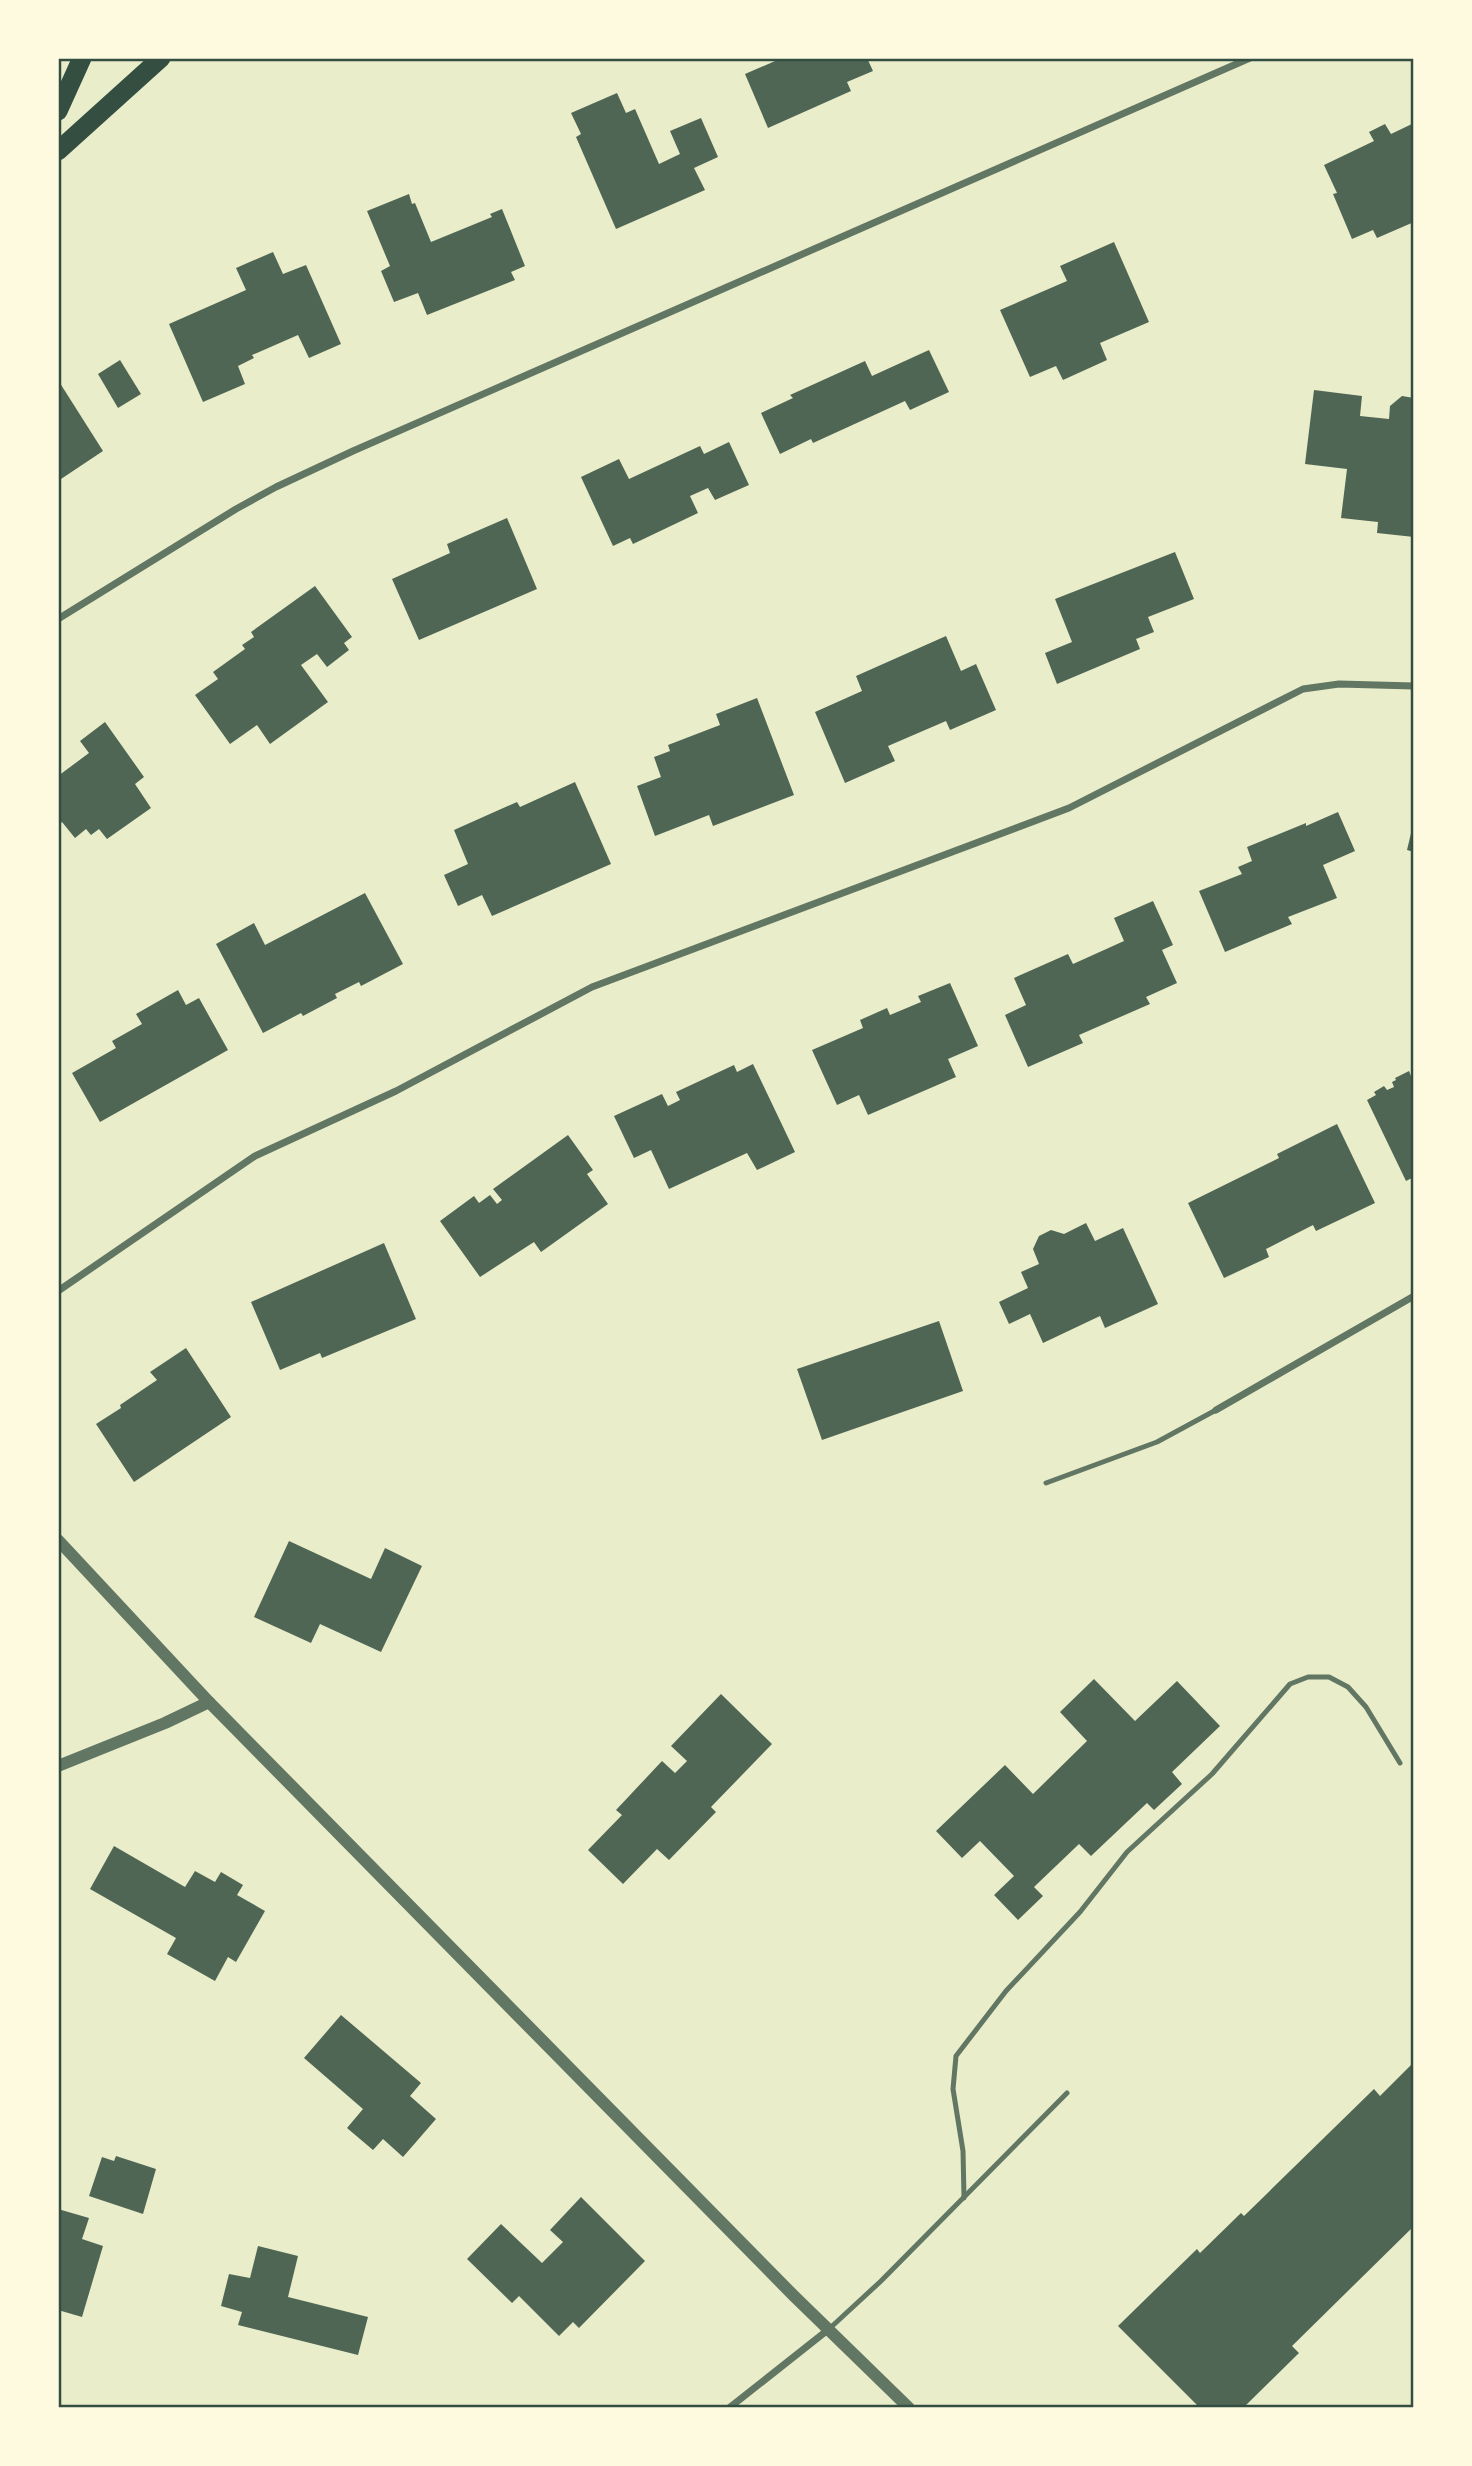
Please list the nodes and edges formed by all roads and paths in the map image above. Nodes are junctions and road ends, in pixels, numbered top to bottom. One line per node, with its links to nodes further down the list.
1 (81, 58): 4 (highway); 5 (highway)
2 (161, 58): 6 (highway)
3 (1250, 58): 7 (street)
4 (58, 75)
5 (58, 111)
6 (58, 151)
7 (58, 619)
8 (1414, 686): 9 (street)
9 (58, 1291)
10 (1414, 1296): 11 (street)
11 (1216, 1410): 12 (lane)
12 (1046, 1482)
13 (58, 1540): 14 (street)
14 (209, 1702): 16 (street); 19 (street)
15 (1400, 1763): 18 (lane)
16 (58, 1766)
17 (1066, 2093): 18 (lane)
18 (964, 2198): 19 (lane)
19 (829, 2329): 20 (street); 21 (street)
20 (729, 2408)
21 (909, 2408)

